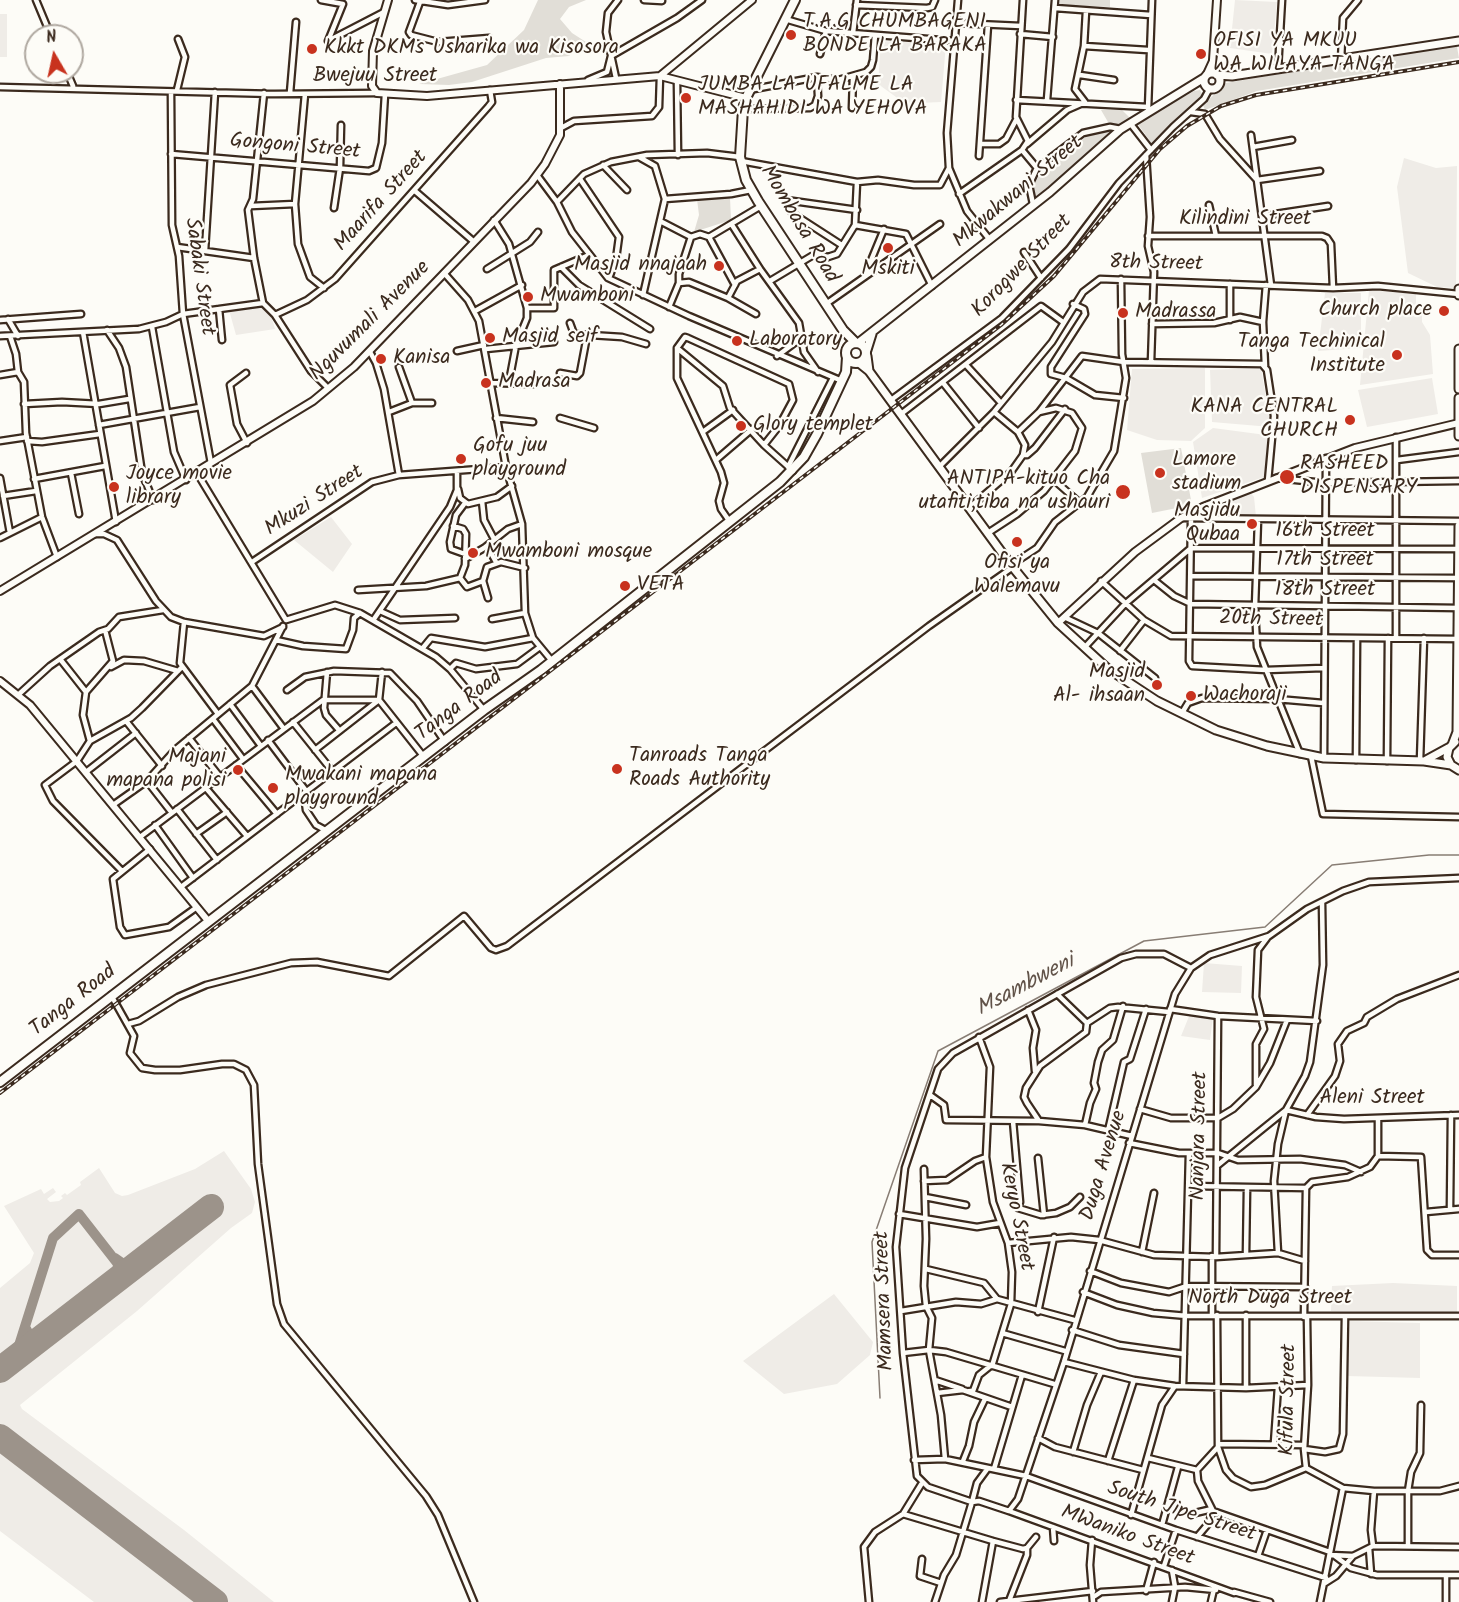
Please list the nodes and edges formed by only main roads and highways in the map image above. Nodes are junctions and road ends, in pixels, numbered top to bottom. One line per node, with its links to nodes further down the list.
1 (795, 0): 10 (highway, Mombasa Road)
2 (1459, 42): 4 (main road)
3 (1211, 75): 4 (main road); 5 (main road); 6 (main road, Mkwakwani Street); 7 (main road)
4 (1232, 76): 5 (main road)
5 (1219, 84): 7 (main road)
6 (1190, 87): 7 (main road); 11 (main road, Mkwakwani Street)
7 (1208, 87)
8 (1459, 289): 9 (main road)
9 (1459, 294)
10 (843, 330): 12 (highway, Mombasa Road); 15 (highway, Mombasa Road)
11 (874, 332): 12 (main road, Mkwakwani Street); 14 (main road)
12 (857, 343): 14 (highway, Mombasa Road); 15 (highway)
13 (1459, 349): 19 (main road)
14 (867, 353): 16 (highway); 17 (main road)
15 (846, 354): 16 (highway); 18 (highway, Mombasa Road)
16 (858, 364): 17 (main road); 18 (highway)
17 (870, 371): 30 (main road)
18 (846, 372): 32 (highway, Tanga Road)
19 (1459, 389)
20 (1459, 398): 21 (main road)
21 (1459, 423): 22 (main road)
22 (1459, 436)
23 (1459, 524): 24 (main road)
24 (1458, 549): 25 (main road)
25 (1459, 578): 26 (main road)
26 (1459, 608): 27 (main road)
27 (1459, 639): 28 (main road)
28 (1459, 664): 29 (main road)
29 (1453, 745): 30 (main road); 31 (main road)
30 (1422, 761): 31 (main road)
31 (1456, 770)
32 (0, 1082)

